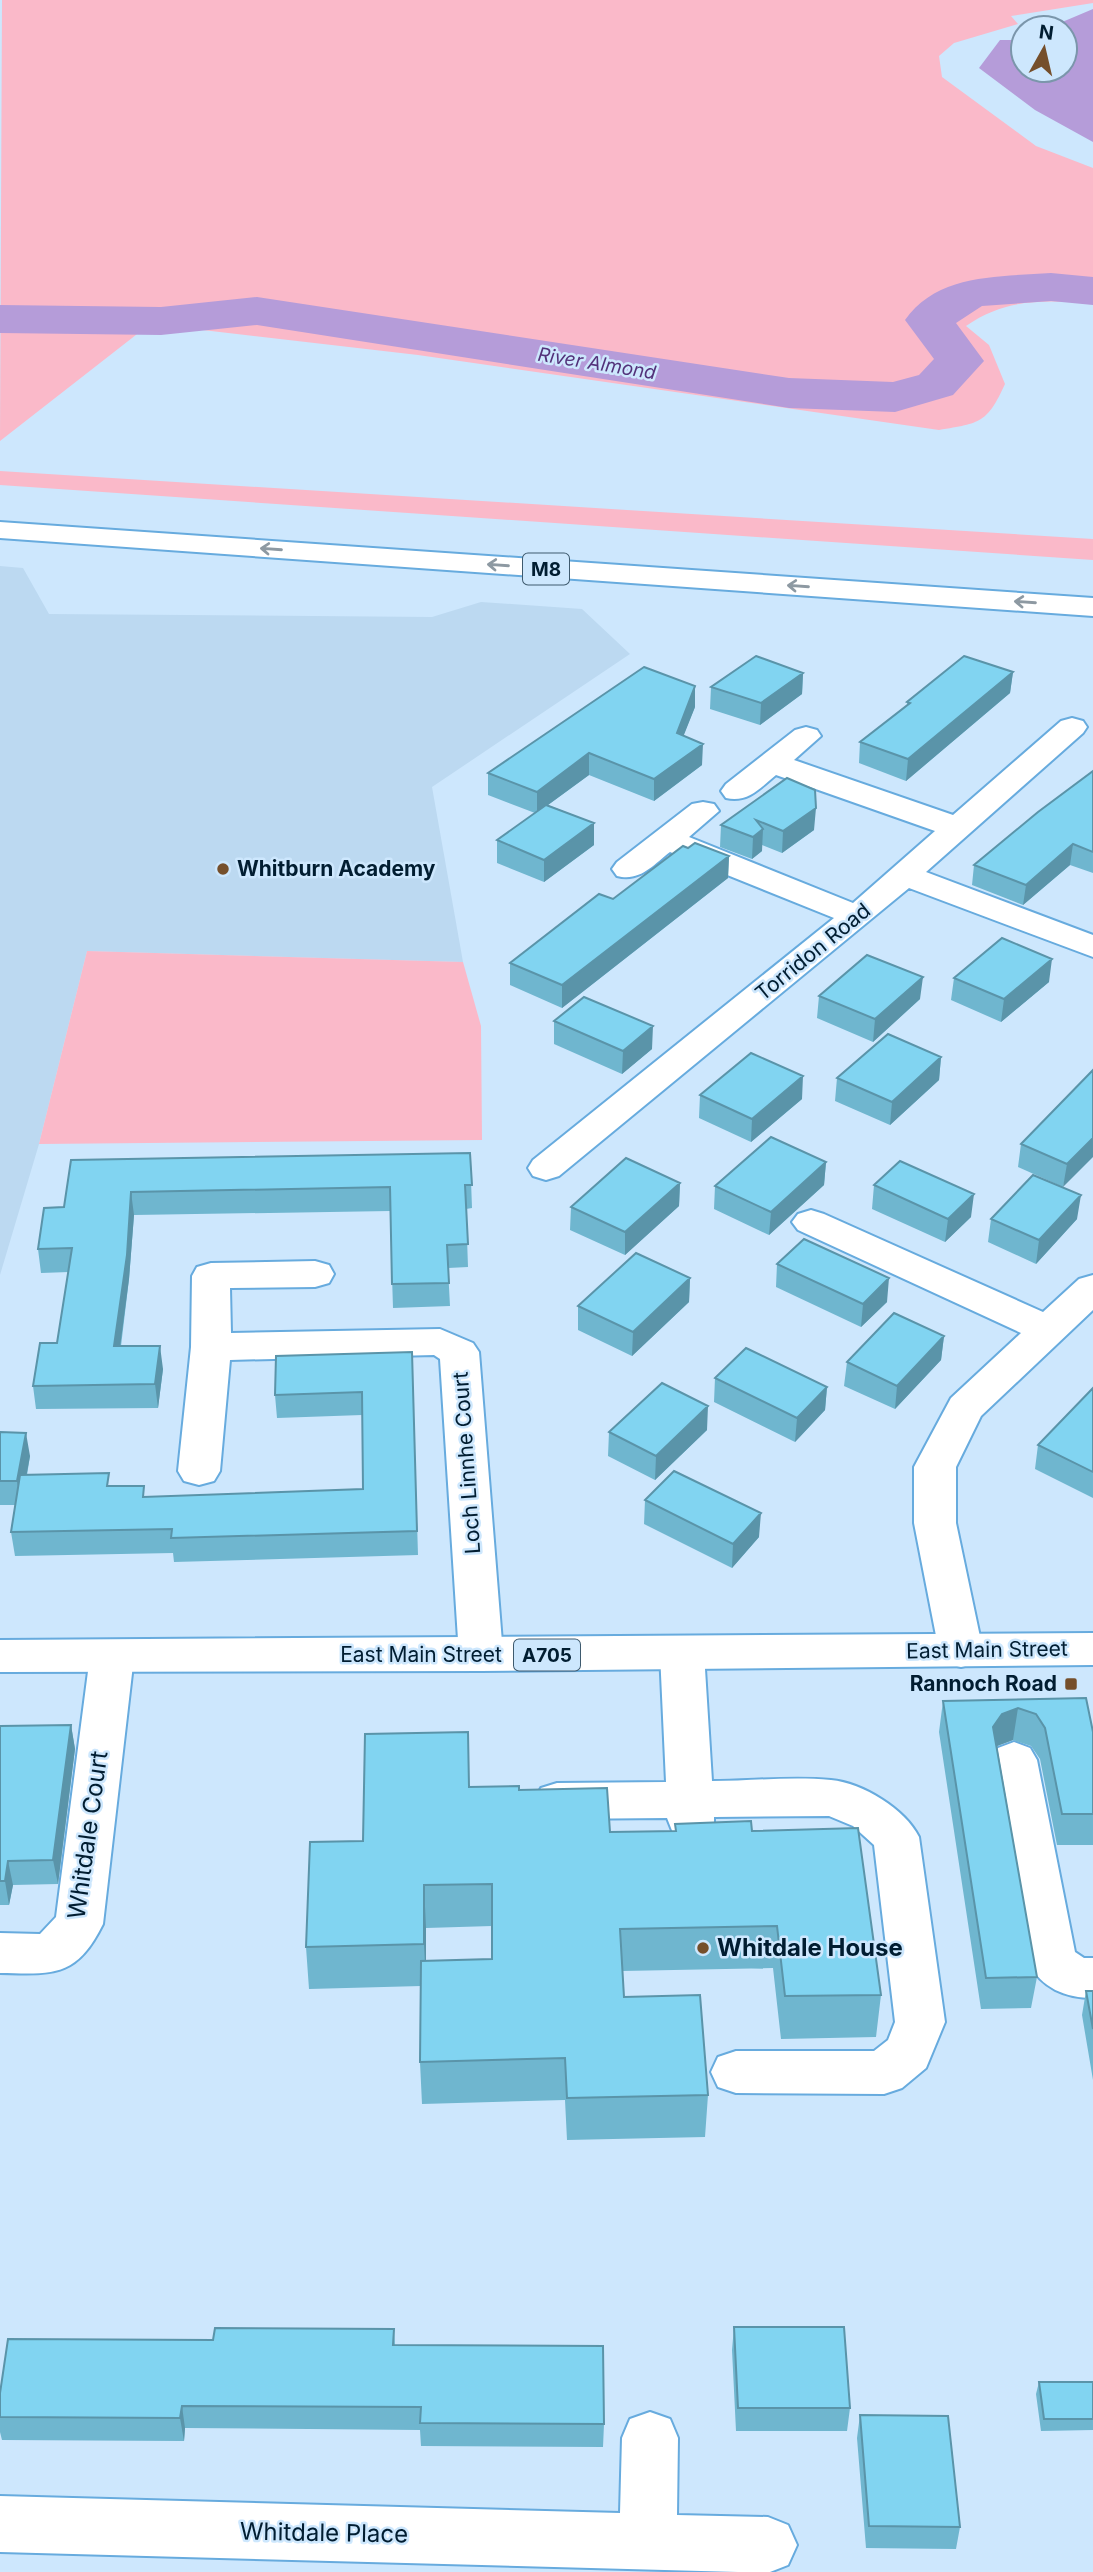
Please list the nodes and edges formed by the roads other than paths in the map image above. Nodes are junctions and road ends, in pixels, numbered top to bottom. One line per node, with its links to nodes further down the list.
1 (0, 504): 2 (main road)
2 (153, 515)
3 (0, 530): 4 (main road, M8, one-way to 3)
4 (1093, 607)
5 (1072, 727): 10 (main road, Torridon Road)
6 (806, 736): 7 (main road)
7 (772, 763): 8 (main road); 10 (main road)
8 (737, 791)
9 (703, 811): 11 (main road)
10 (958, 828): 13 (main road, Torridon Road)
11 (667, 839): 12 (main road); 14 (main road)
12 (628, 869)
13 (905, 875): 14 (main road, Torridon Road); 15 (main road)
14 (857, 916): 16 (main road, Torridon Road)
15 (1093, 947)
16 (546, 1168)
17 (811, 1222): 20 (main road)
18 (315, 1274): 21 (main road)
19 (1093, 1287): 20 (main road)
20 (1048, 1330): 24 (main road)
21 (211, 1347): 22 (main road); 26 (main road, Loch Linnhe Court)
22 (198, 1471)
23 (1093, 1649): 24 (main road, East Main Street / A705)
24 (961, 1651): 25 (main road, East Main Street / A705)
25 (682, 1653): 26 (main road, East Main Street / A705); 31 (main road)
26 (481, 1655): 28 (main road, East Main Street / A705)
27 (0, 1656): 28 (main road, East Main Street / A705)
28 (112, 1656): 32 (main road, Whitdale Court)
29 (1014, 1760): 33 (main road)
30 (545, 1802): 31 (main road)
31 (690, 1819): 34 (main road)
32 (0, 1953)
33 (1093, 1978)
34 (736, 2073)
35 (650, 2438): 37 (main road)
36 (0, 2524): 37 (main road, Whitdale Place)
37 (648, 2541): 38 (main road, Whitdale Place)
38 (768, 2545)

